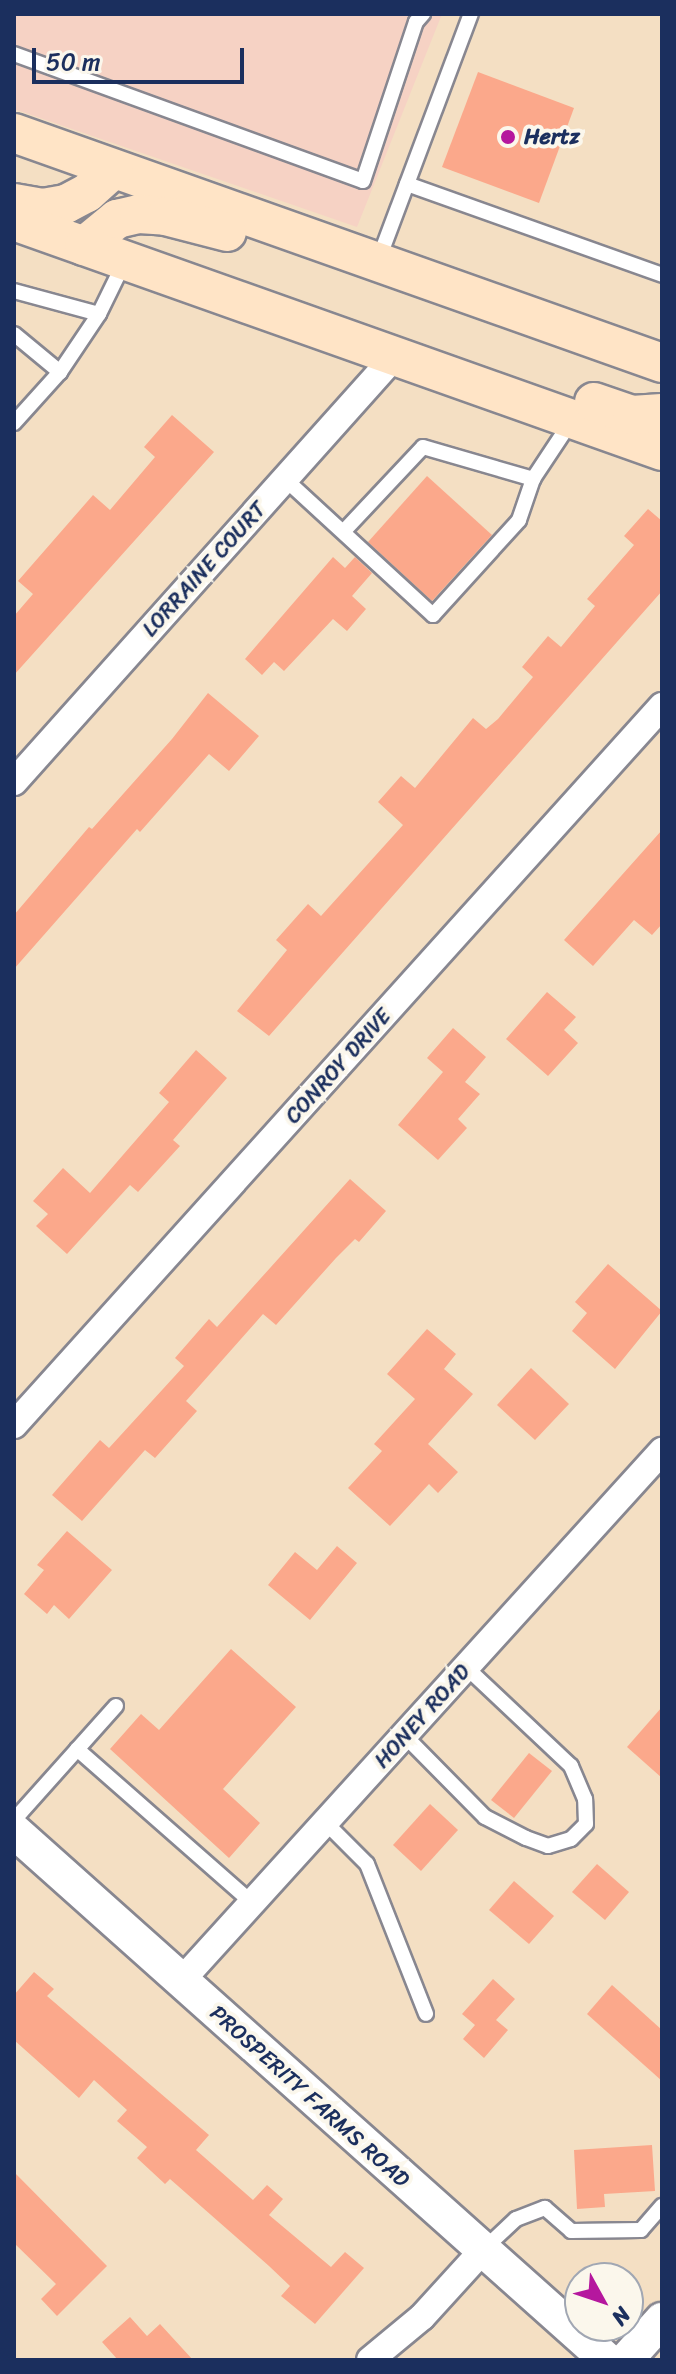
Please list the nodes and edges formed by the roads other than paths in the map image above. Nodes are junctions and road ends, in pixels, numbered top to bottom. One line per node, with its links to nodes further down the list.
1 (423, 14): 3 (lane)
2 (471, 14): 6 (lane)
3 (14, 54)
4 (14, 133): 5 (main road)
5 (114, 169): 7 (main road); 9 (main road)
6 (407, 184): 12 (lane); 13 (lane)
7 (14, 203)
8 (14, 221): 10 (main road)
9 (322, 242): 10 (main road); 12 (main road)
10 (84, 246): 11 (main road)
11 (125, 261): 15 (lane); 17 (main road)
12 (378, 261): 18 (main road)
13 (662, 275)
14 (14, 291): 15 (lane)
15 (99, 314): 19 (lane)
16 (14, 334): 19 (lane)
17 (377, 351): 20 (main road); 21 (main road); 24 (street, LORRAINE COURT)
18 (662, 363)
19 (60, 372): 22 (lane)
20 (662, 413)
21 (572, 419): 23 (main road); 25 (lane)
22 (14, 423)
23 (662, 451)
24 (285, 479): 26 (lane); 28 (street, LORRAINE COURT)
25 (533, 479): 26 (lane); 26 (lane)
26 (344, 531)
27 (662, 706): 29 (street, CONROY DRIVE)
28 (14, 782)
29 (14, 1425)
30 (662, 1451): 31 (street, HONEY ROAD)
31 (466, 1667): 33 (street, HONEY ROAD); 33 (lane)
32 (116, 1706): 34 (lane)
33 (404, 1735): 36 (street, HONEY ROAD)
34 (77, 1749): 35 (lane); 38 (lane)
35 (14, 1820)
36 (325, 1822): 38 (street, HONEY ROAD); 40 (lane)
37 (14, 1831): 39 (street, PROSPERITY FARMS ROAD)
38 (252, 1903): 39 (street, HONEY ROAD)
39 (181, 1981): 42 (street, PROSPERITY FARMS ROAD)
40 (426, 2014)
41 (662, 2206): 42 (lane)
42 (483, 2250): 44 (street); 45 (street, PROSPERITY FARMS ROAD)
43 (662, 2320): 46 (street)
44 (370, 2360)
45 (607, 2360)
46 (626, 2360)

